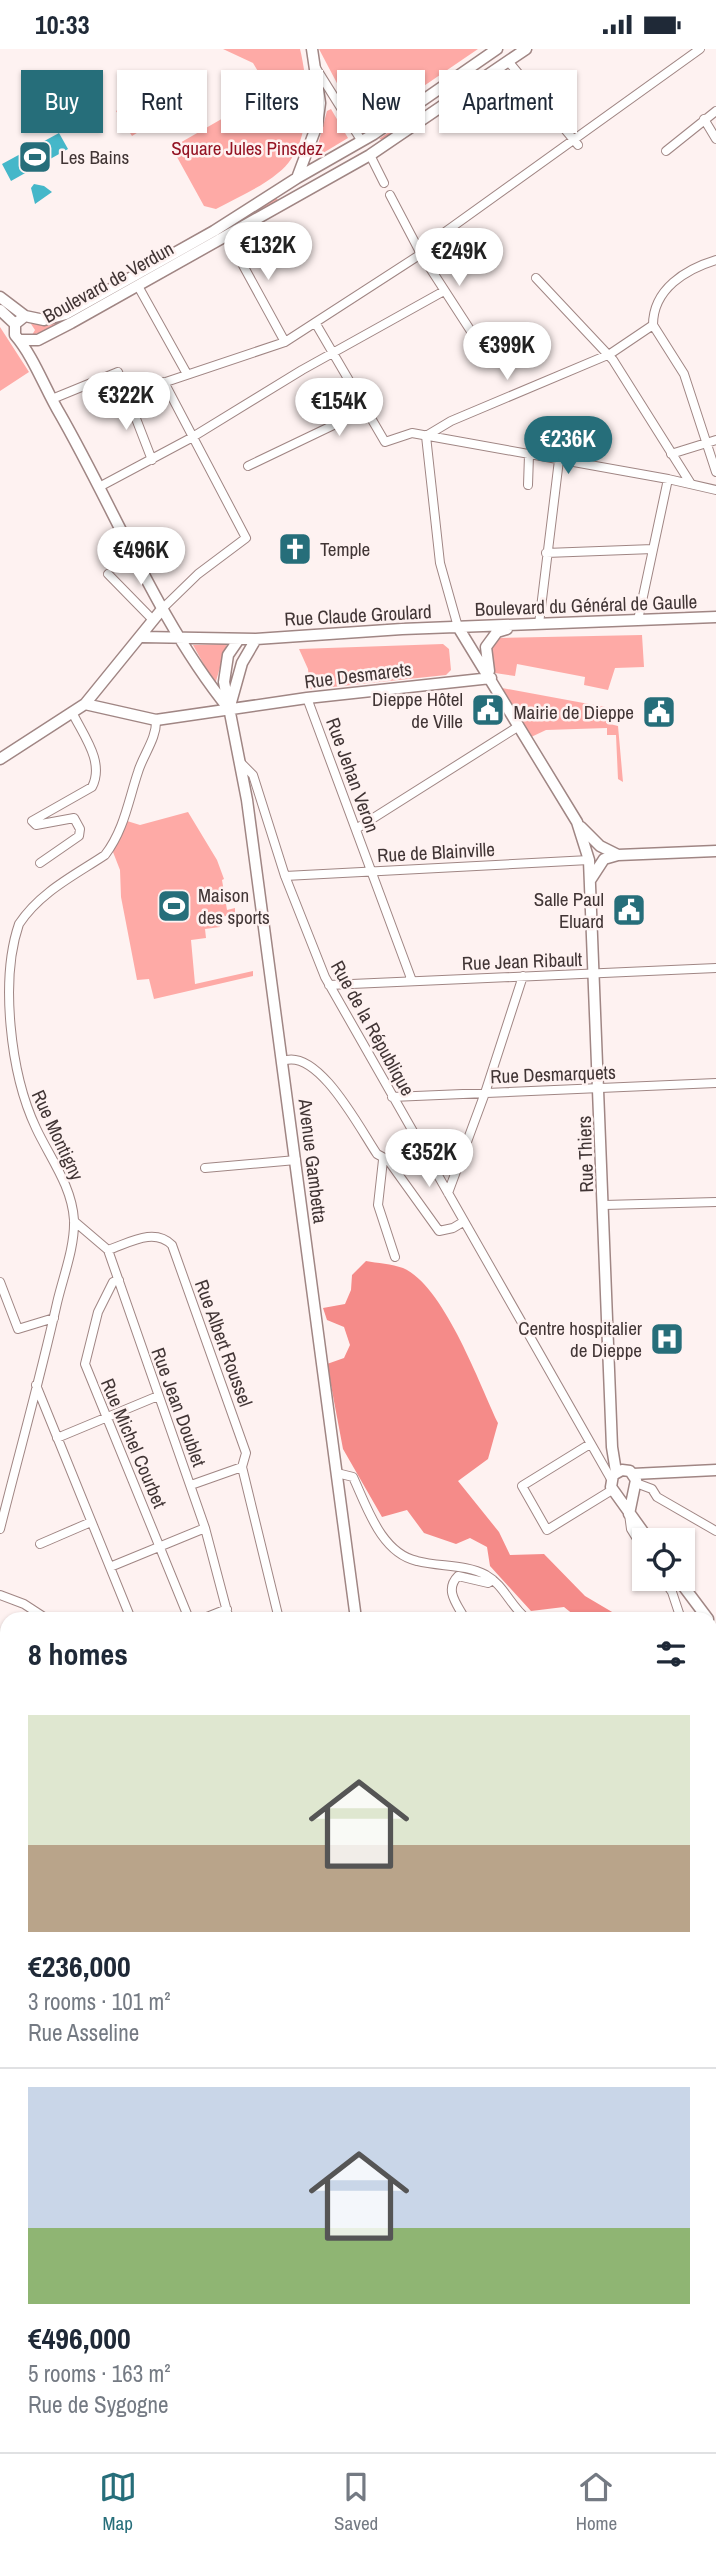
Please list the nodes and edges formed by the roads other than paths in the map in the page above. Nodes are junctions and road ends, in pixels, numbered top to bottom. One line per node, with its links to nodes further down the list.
1 (312, 49): 6 (main road)
2 (498, 49): 5 (main road); 8 (main road, Boulevard de Verdun)
3 (526, 49): 5 (main road, Boulevard de Verdun)
4 (700, 49): 15 (street)
5 (508, 61): 7 (main road, Boulevard de Verdun); 15 (street)
6 (316, 68): 14 (street); 18 (main road)
7 (494, 70)
8 (434, 93): 9 (main road); 14 (main road, Boulevard de Verdun)
9 (439, 100)
10 (439, 107): 17 (main road, Boulevard de Verdun)
11 (716, 111): 12 (street)
12 (704, 119): 13 (street); 16 (street)
13 (716, 139)
14 (362, 140): 17 (street); 17 (street); 18 (main road, Boulevard de Verdun)
15 (576, 143): 22 (street)
16 (666, 151)
17 (370, 154): 19 (street); 21 (main road, Boulevard de Verdun)
18 (297, 178): 29 (main road, Boulevard de Verdun)
19 (384, 183)
20 (390, 195): 22 (street)
21 (227, 236): 25 (main road, Boulevard de Verdun); 36 (street)
22 (420, 252): 26 (street); 31 (street)
23 (716, 260): 32 (street)
24 (536, 278): 39 (street)
25 (138, 286): 35 (main road, Boulevard de Verdun); 40 (street)
26 (444, 291): 33 (street); 37 (street)
27 (0, 297): 29 (main road)
28 (0, 310): 30 (main road)
29 (25, 316): 30 (main road, Boulevard de Verdun)
30 (15, 324): 34 (main road)
31 (316, 324): 36 (street); 37 (street)
32 (653, 325): 39 (street); 47 (street)
33 (476, 339)
34 (20, 340): 35 (main road, Boulevard de Verdun); 38 (main road)
35 (33, 342): 38 (main road)
36 (285, 342): 40 (street)
37 (333, 352): 44 (street); 46 (street)
38 (27, 353): 43 (main road)
39 (607, 355): 45 (street); 48 (street)
40 (187, 375): 41 (street)
41 (164, 382): 42 (street); 46 (street)
42 (127, 395): 43 (street); 50 (street)
43 (52, 399): 57 (main road)
44 (365, 410): 45 (street); 52 (street)
45 (426, 436): 49 (street); 68 (street)
46 (191, 438): 50 (street); 62 (street)
47 (711, 441): 48 (street); 53 (street)
48 (671, 454): 55 (street)
49 (529, 455): 51 (street); 56 (street)
50 (152, 460): 57 (street)
51 (559, 460): 54 (street); 60 (street)
52 (248, 466)
53 (716, 472)
54 (668, 479): 55 (street); 59 (street)
55 (691, 484): 58 (street)
56 (528, 485)
57 (101, 486): 62 (main road)
58 (716, 491)
59 (653, 549): 60 (street); 65 (street)
60 (546, 553): 66 (street)
61 (108, 574): 64 (street)
62 (163, 608): 64 (main road); 70 (main road)
63 (714, 618): 65 (main road, Boulevard du Général de Gaulle)
64 (153, 620): 69 (main road)
65 (638, 620): 66 (main road, Boulevard du Général de Gaulle)
66 (539, 624): 67 (main road, Boulevard du Général de Gaulle)
67 (519, 625): 68 (main road, Boulevard du Général de Gaulle); 74 (main road)
68 (458, 627): 71 (main road, Rue Claude Groulard); 74 (main road)
69 (142, 637): 70 (main road, Rue Claude Groulard); 76 (main road)
70 (179, 637): 72 (main road, Rue Claude Groulard); 77 (main road)
71 (258, 638): 72 (main road, Rue Claude Groulard); 73 (main road)
72 (240, 639): 73 (main road); 77 (main road, Avenue Gambetta)
73 (242, 663): 77 (main road)
74 (491, 678): 75 (main road, Rue Desmarets); 80 (main road)
75 (307, 698): 77 (main road, Rue Desmarets); 86 (street, Rue Jehan Veron)
76 (85, 704): 78 (main road); 79 (main road)
77 (229, 709): 79 (main road, Rue Desmarets); 82 (main road, Avenue Gambetta)
78 (72, 712): 81 (main road); 90 (street)
79 (156, 720): 110 (street, Rue Montigny)
80 (519, 726): 85 (main road); 86 (street)
81 (0, 759)
82 (240, 762): 83 (street, Rue de la République); 84 (main road, Avenue Gambetta)
83 (260, 799): 84 (street); 92 (street, Rue de la République)
84 (247, 800): 99 (main road, Avenue Gambetta)
85 (576, 822): 88 (main road); 89 (main road, Rue Thiers)
86 (356, 829): 91 (street, Rue Jehan Veron)
87 (716, 851): 88 (main road)
88 (613, 853): 93 (main road)
89 (589, 860): 91 (street, Rue de Blainville); 93 (main road, Rue Thiers)
90 (40, 863)
91 (372, 871): 92 (street, Rue de Blainville); 97 (street, Rue Jehan Veron)
92 (285, 876): 98 (street, Rue de la République)
93 (591, 879): 95 (main road, Rue Thiers)
94 (716, 968): 95 (street, Rue Jean Ribault)
95 (595, 973): 96 (street, Rue Jean Ribault); 101 (main road, Rue Thiers)
96 (523, 977): 97 (street, Rue Jean Ribault); 102 (street)
97 (412, 981): 98 (street, Rue Jean Ribault)
98 (329, 985): 103 (street, Rue de la République)
99 (283, 1061): 104 (main road, Avenue Gambetta); 105 (street)
100 (716, 1083): 101 (street, Rue Desmarquets)
101 (600, 1088): 102 (street, Rue Desmarquets); 109 (main road, Rue Thiers)
102 (485, 1093): 103 (street, Rue Desmarquets); 107 (street)
103 (392, 1097): 107 (street, Rue de la République)
104 (296, 1160): 106 (street); 124 (main road, Avenue Gambetta)
105 (383, 1160): 111 (street); 113 (street)
106 (205, 1168)
107 (448, 1193): 111 (street, Rue de la République)
108 (716, 1202): 109 (street)
109 (604, 1205): 125 (main road, Rue Thiers)
110 (74, 1221): 112 (street, Rue Jean Doublet); 116 (street, Rue Montigny)
111 (463, 1222): 121 (street, Rue de la République)
112 (108, 1250): 114 (street, Rue Jean Doublet); 122 (street, Rue Albert Roussel)
113 (395, 1257)
114 (119, 1280): 118 (street, Rue Jean Doublet); 119 (street, Rue Michel Courbet)
115 (0, 1282): 116 (street)
116 (54, 1318): 117 (street, Rue Montigny)
117 (36, 1385): 120 (street); 131 (street, Rue Montigny)
118 (158, 1396): 119 (street); 126 (street, Rue Jean Doublet)
119 (106, 1418): 120 (street); 135 (street, Rue Michel Courbet)
120 (57, 1438): 128 (street)
121 (590, 1444): 125 (street, Rue de la République); 125 (street)
122 (242, 1467): 126 (street); 145 (street, Rue Albert Roussel)
123 (716, 1470): 125 (main road)
124 (337, 1473): 137 (street); 146 (main road, Avenue Gambetta)
125 (623, 1482): 127 (main road, Rue Thiers); 133 (street)
126 (191, 1485): 129 (street, Rue Jean Doublet)
127 (629, 1514): 130 (main road); 132 (street)
128 (91, 1522): 134 (street); 136 (street)
129 (205, 1528): 135 (street); 144 (street, Rue Jean Doublet)
130 (640, 1528)
131 (0, 1529)
132 (632, 1531)
133 (716, 1531)
134 (40, 1544)
135 (160, 1545): 136 (street); 143 (street, Rue Michel Courbet)
136 (110, 1567): 142 (street)
137 (493, 1580): 147 (street); 148 (street)
138 (672, 1591): 149 (street)
139 (687, 1591): 150 (main road)
140 (0, 1595): 141 (street)
141 (36, 1612)
142 (128, 1612)
143 (186, 1612)
144 (227, 1612)
145 (277, 1612)
146 (355, 1612)
147 (461, 1612)
148 (521, 1612)
149 (679, 1612)
150 (704, 1612)

